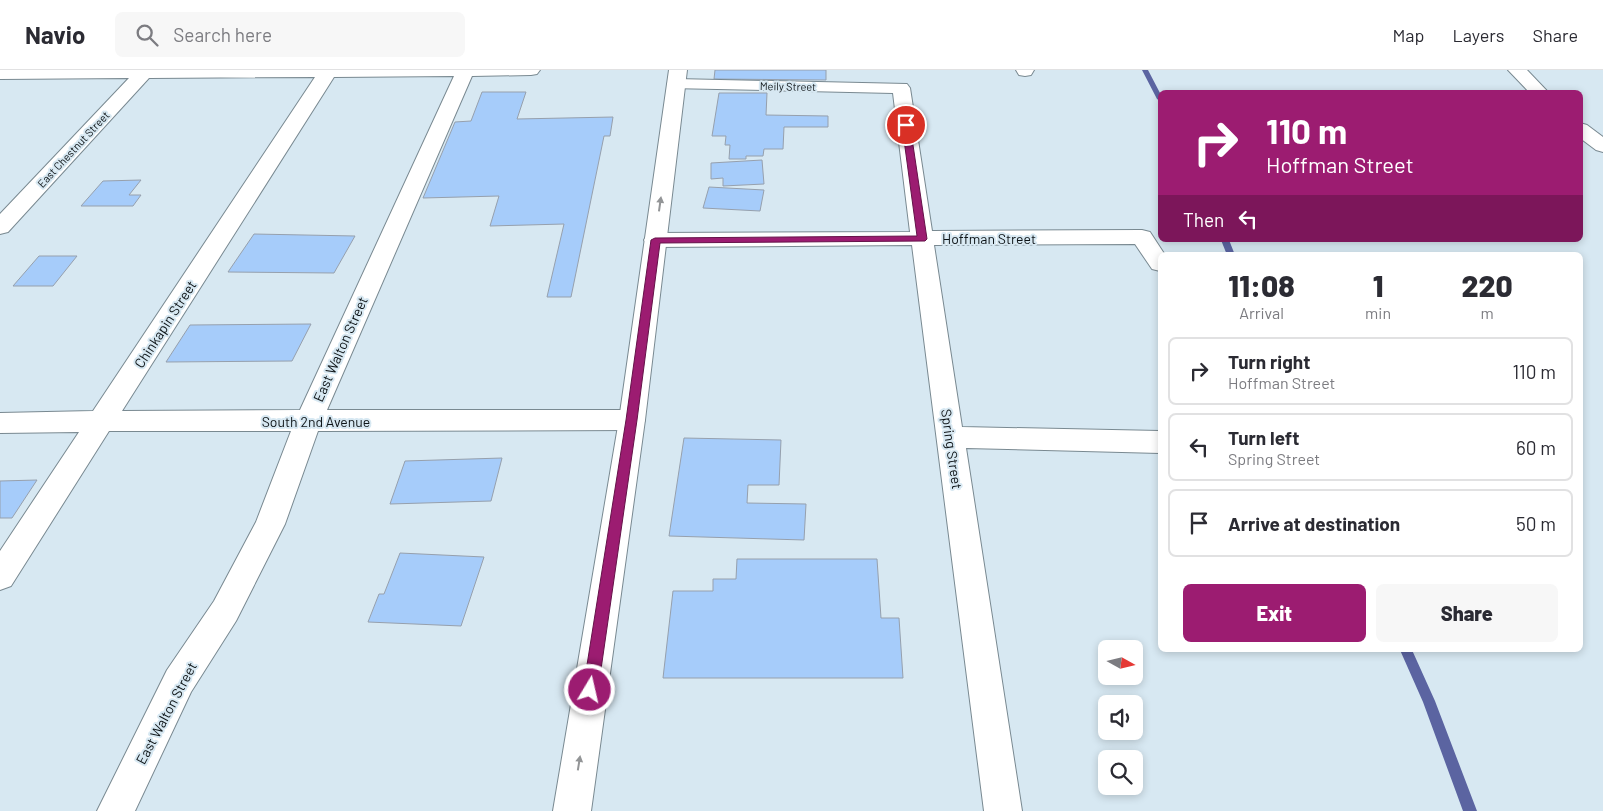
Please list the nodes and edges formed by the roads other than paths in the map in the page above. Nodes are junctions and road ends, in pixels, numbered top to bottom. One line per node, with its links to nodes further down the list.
1 (329, 70): 2 (main road); 5 (main road); 17 (main road, Chinkapin Street)
2 (465, 70): 3 (main road); 18 (main road, East Walton Street)
3 (531, 70)
4 (1517, 70): 9 (main road)
5 (146, 71): 6 (main road); 12 (main road, East Chestnut Street)
6 (0, 74)
7 (677, 77): 8 (main road, Meily Street); 14 (main road, one-way to 7)
8 (901, 88): 13 (main road, Spring Street)
9 (1537, 90)
10 (1583, 131): 11 (main road)
11 (1603, 146)
12 (0, 227)
13 (922, 239): 14 (main road, Hoffman Street); 15 (main road, Hoffman Street); 20 (main road, Spring Street)
14 (655, 240): 16 (main road)
15 (1158, 261)
16 (632, 420): 18 (main road, South 2nd Avenue); 24 (main road, one-way to 16)
17 (102, 421): 18 (main road, South 2nd Avenue); 19 (main road, South 2nd Avenue); 22 (main road, Chinkapin Street)
18 (308, 422): 23 (main road, East Walton Street)
19 (0, 423)
20 (950, 437): 21 (main road); 25 (main road, Spring Street)
21 (1158, 442)
22 (0, 577)
23 (116, 811)
24 (572, 811)
25 (1003, 811)

